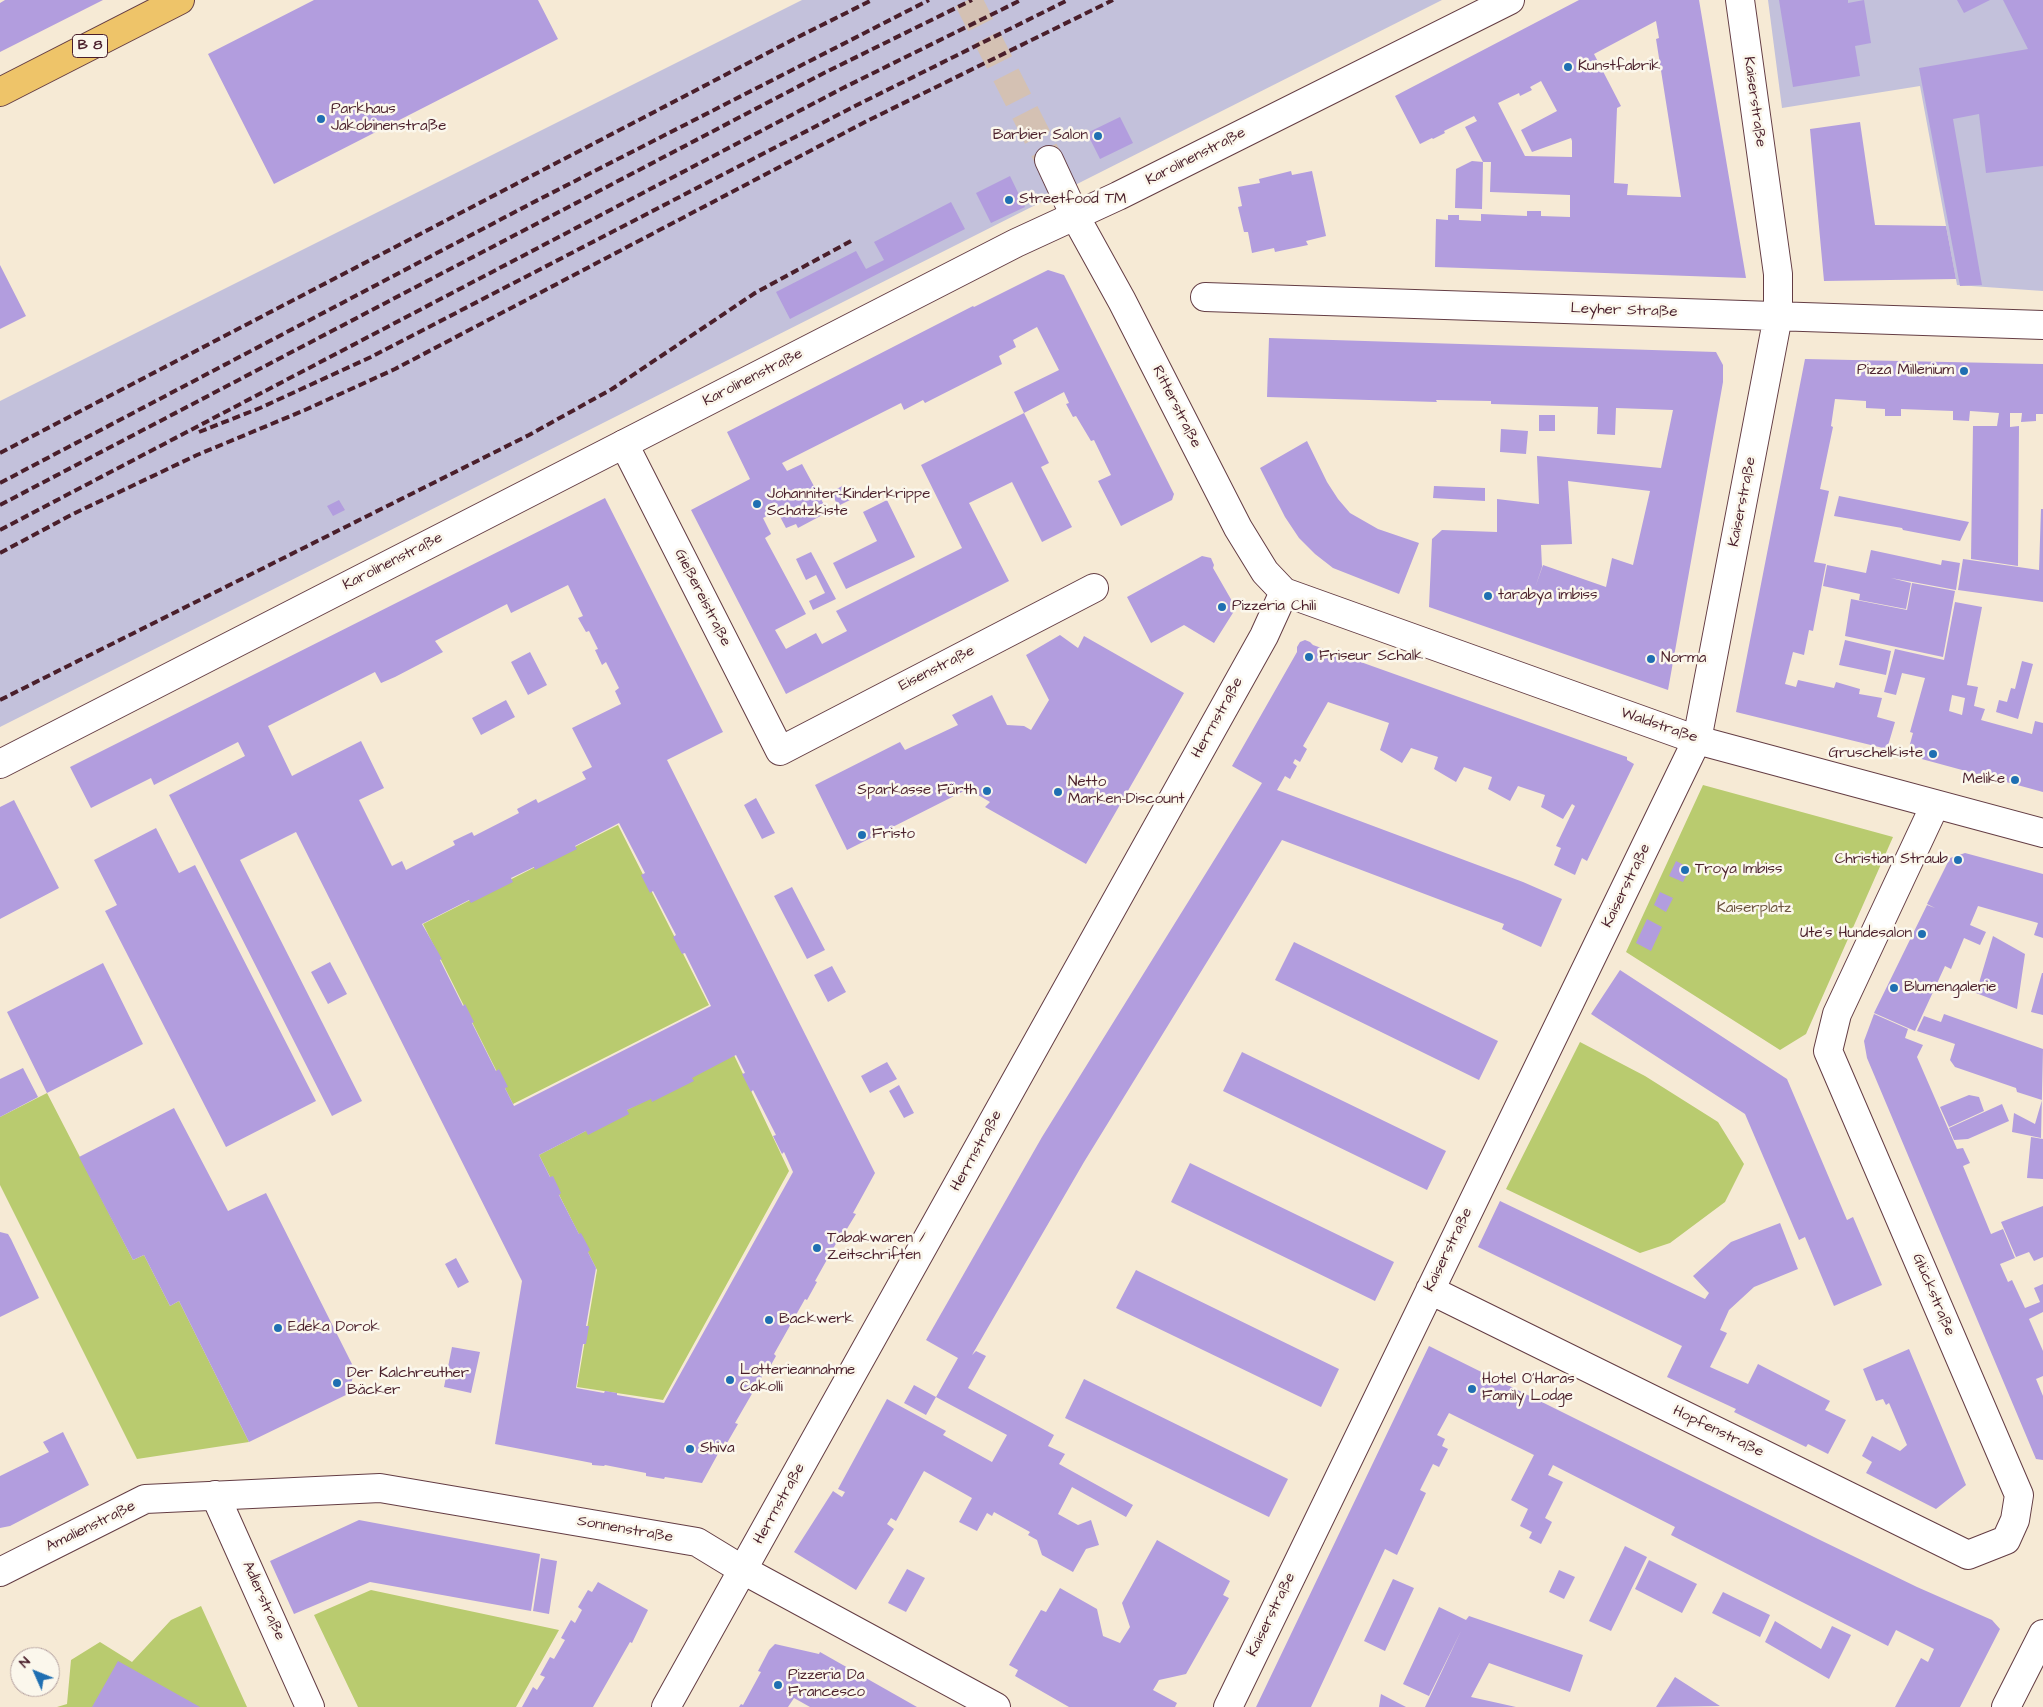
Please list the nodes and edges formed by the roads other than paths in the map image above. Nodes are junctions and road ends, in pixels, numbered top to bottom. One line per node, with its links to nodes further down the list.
1 (180, 0): 4 (main road, B 8)
2 (1510, 0): 6 (street, Karolinenstraße)
3 (1740, 0): 8 (street, Kaiserstraße)
4 (0, 92)
5 (1050, 160): 6 (street, Ritterstraße)
6 (1075, 216): 10 (street, Karolinenstraße); 12 (street, Ritterstraße)
7 (1205, 297): 8 (street, Leyher Straße)
8 (1778, 316): 9 (street, Leyher Straße); 13 (street, Kaiserstraße)
9 (2043, 325)
10 (624, 444): 14 (street, Gießereistraße); 15 (street, Karolinenstraße)
11 (1094, 588): 14 (street, Eisenstraße)
12 (1284, 592): 13 (street, Waldstraße); 21 (street, Herrnstraße)
13 (1697, 740): 16 (street, Waldstraße); 18 (street, Kaiserstraße)
14 (780, 751)
15 (0, 764)
16 (1935, 805): 17 (street, Waldstraße); 20 (street, Glückstraße)
17 (2043, 833)
18 (1430, 1290): 20 (street, Hopfenstraße); 27 (street, Kaiserstraße)
19 (215, 1495): 21 (street, Sonnenstraße); 22 (street, Amalienstraße); 24 (street, Adlerstraße)
20 (2006, 1540)
21 (743, 1570): 25 (street, Herrnstraße); 26 (street, Sonnenstraße)
22 (0, 1572)
23 (2043, 1634): 28 (street)
24 (310, 1707)
25 (666, 1707)
26 (996, 1707)
27 (1228, 1707)
28 (2006, 1707)

